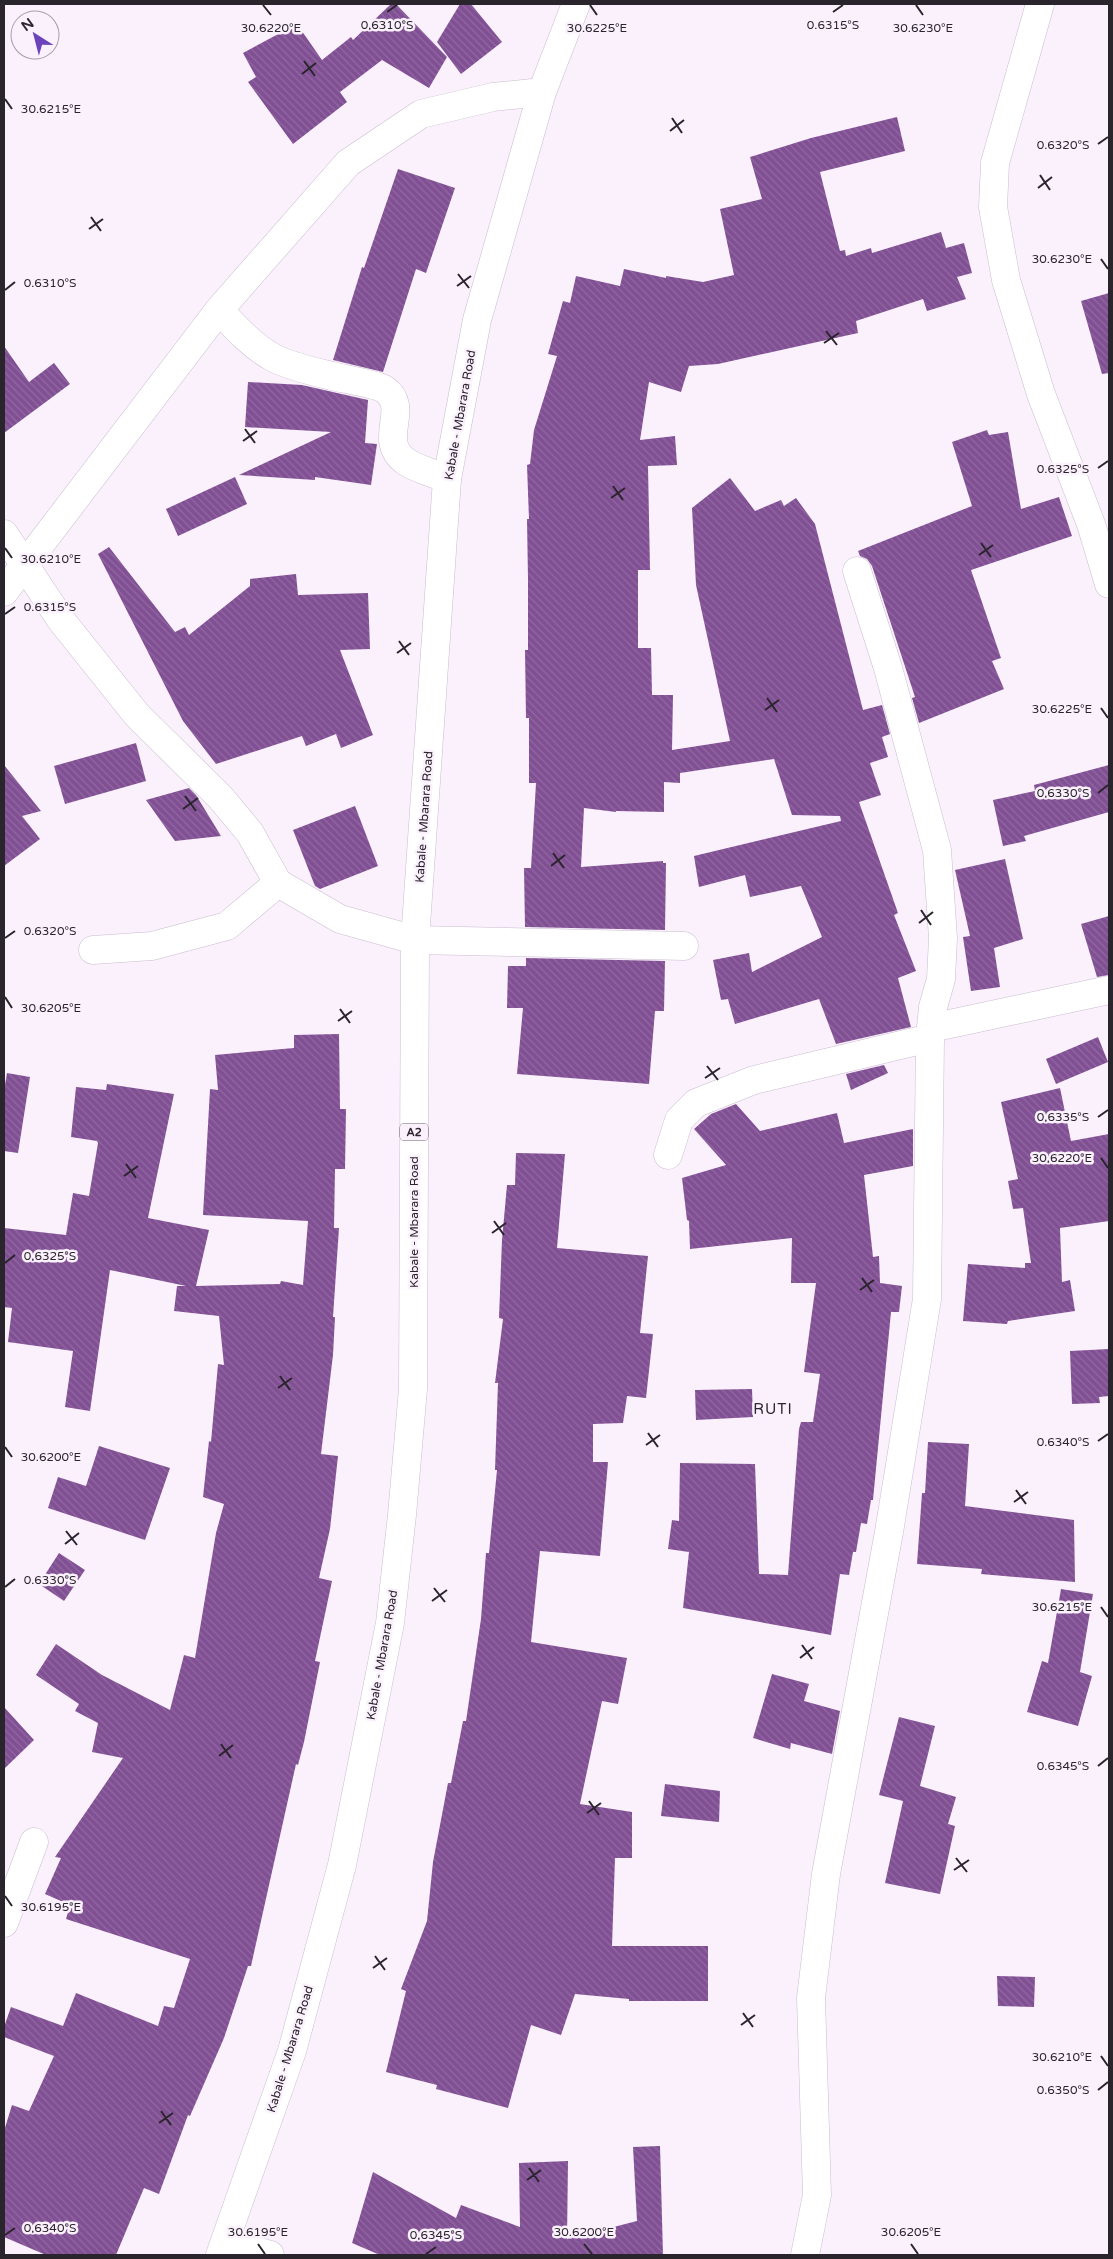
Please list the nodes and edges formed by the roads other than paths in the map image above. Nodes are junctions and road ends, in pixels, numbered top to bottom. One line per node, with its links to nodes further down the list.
1 (576, 4): 3 (street, Kabale - Mbarara Road / A2)
2 (1040, 4): 9 (street)
3 (542, 92): 4 (street); 5 (street, Kabale - Mbarara Road / A2)
4 (219, 310): 5 (street); 7 (street)
5 (447, 479): 12 (street, Kabale - Mbarara Road / A2)
6 (4, 534): 7 (street)
7 (25, 564): 10 (street); 11 (street)
8 (857, 571): 16 (street)
9 (1109, 584)
10 (4, 592)
11 (278, 883): 12 (street); 14 (street)
12 (415, 940): 13 (street); 20 (street, Kabale - Mbarara Road / A2)
13 (684, 946)
14 (93, 950)
15 (1109, 990): 16 (street)
16 (931, 1033): 17 (street); 22 (street)
17 (668, 1155)
18 (34, 1842): 19 (street)
19 (4, 1923)
20 (223, 2249): 21 (street)
21 (270, 2255)
22 (804, 2255)

